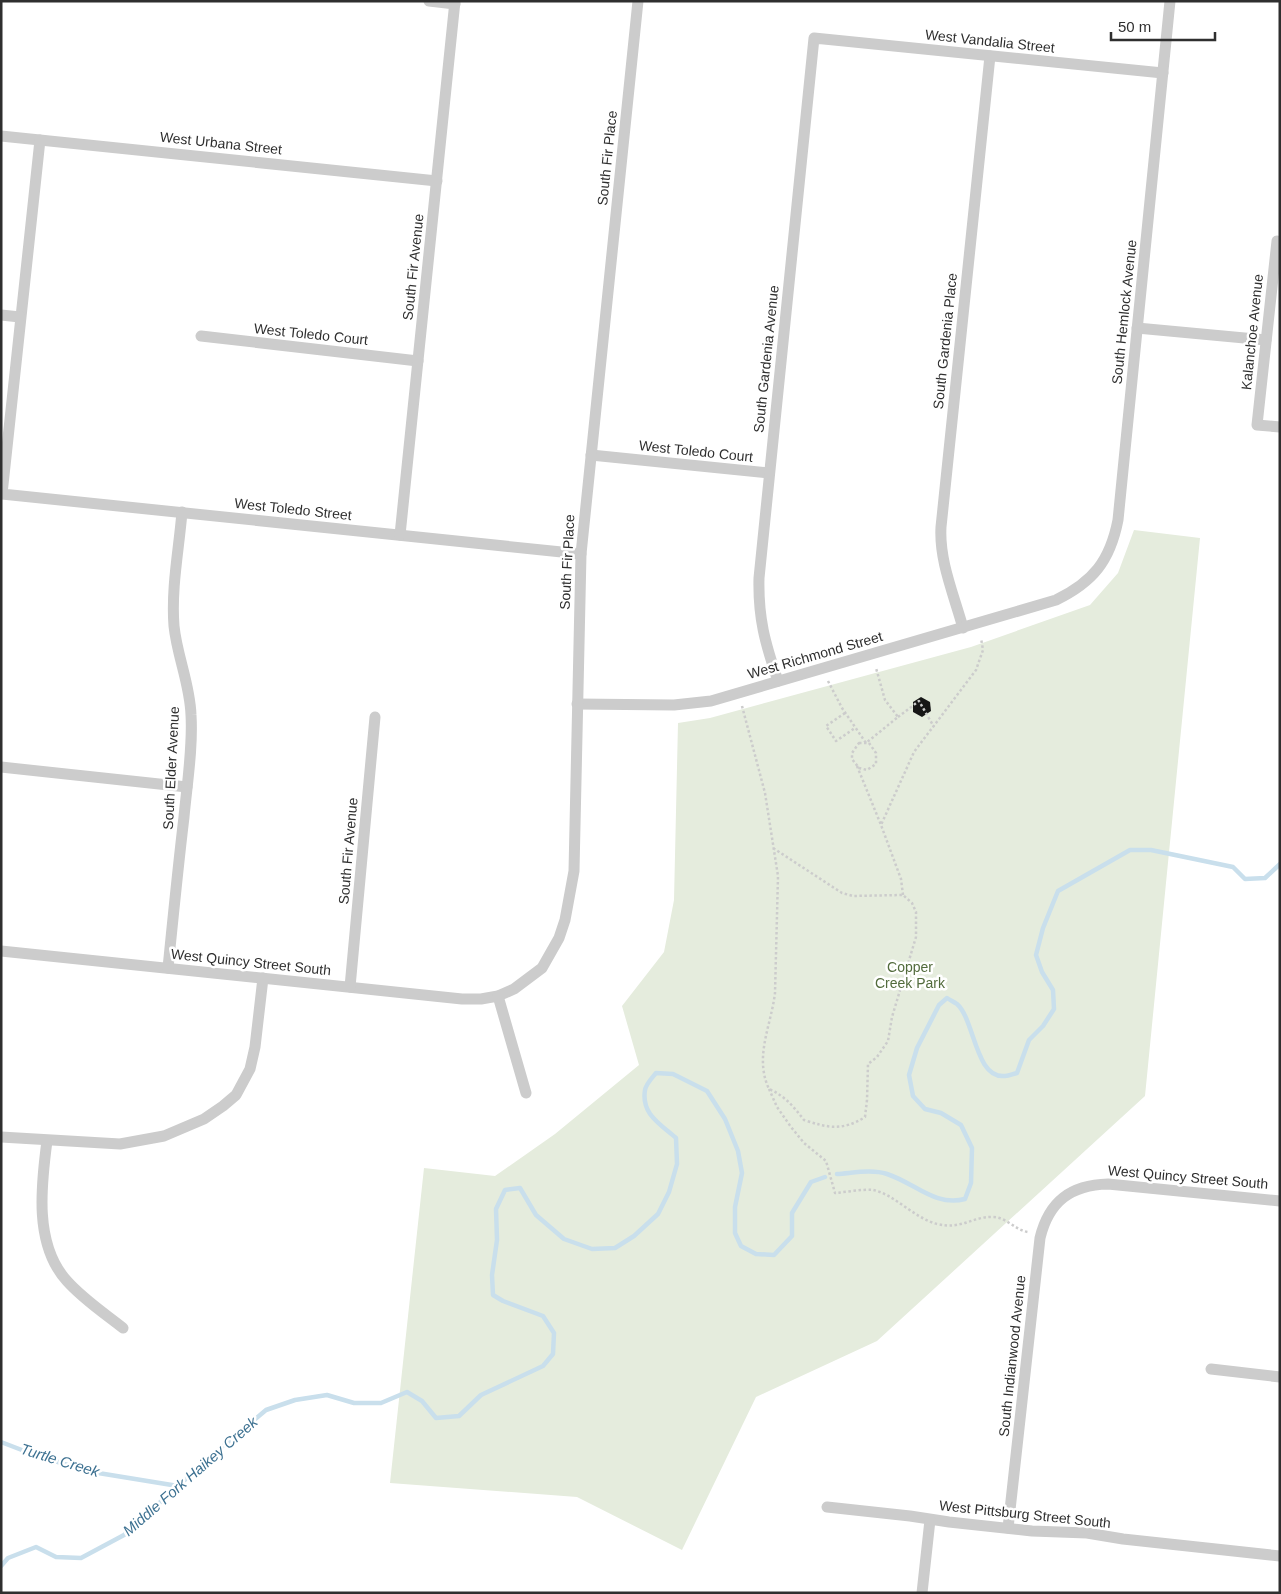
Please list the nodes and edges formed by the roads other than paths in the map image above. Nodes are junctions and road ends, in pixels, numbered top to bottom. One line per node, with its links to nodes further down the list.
1 (428, 1): 4 (street)
2 (638, 1): 19 (street, South Fir Place)
3 (1170, 1): 7 (street, South Hemlock Avenue)
4 (455, 3): 10 (street, South Fir Avenue)
5 (814, 38): 6 (street, West Vandalia Street); 20 (street, South Gardenia Avenue)
6 (990, 56): 7 (street, West Vandalia Street); 26 (street, South Gardenia Place)
7 (1163, 73): 14 (street, South Hemlock Avenue)
8 (1, 136): 9 (street, West Urbana Street)
9 (40, 140): 10 (street, West Urbana Street); 13 (street)
10 (437, 181): 17 (street, South Fir Avenue)
11 (1278, 242): 16 (street, Kalanchoe Avenue)
12 (1, 315): 13 (street)
13 (20, 317): 21 (street)
14 (1137, 328): 16 (street); 25 (street, South Hemlock Avenue)
15 (201, 336): 17 (street, West Toledo Court)
16 (1266, 340): 18 (street, Kalanchoe Avenue)
17 (418, 361): 23 (street, South Fir Avenue)
18 (1280, 427)
19 (591, 455): 20 (street, West Toledo Court); 24 (street, South Fir Place)
20 (769, 473): 27 (street, South Gardenia Avenue)
21 (2, 497): 22 (street, West Toledo Street)
22 (182, 512): 23 (street, West Toledo Street); 31 (street, South Elder Avenue)
23 (400, 536): 24 (street, West Toledo Street)
24 (580, 554): 28 (street, South Fir Place)
25 (1056, 600): 26 (street, West Richmond Street)
26 (963, 628): 27 (street, West Richmond Street)
27 (778, 681): 28 (street, West Richmond Street)
28 (577, 704): 36 (street, South Fir Place)
29 (375, 717): 35 (street, South Fir Avenue)
30 (1, 768): 31 (street)
31 (187, 787): 33 (street, South Elder Avenue)
32 (1, 951): 33 (street, West Quincy Street South)
33 (168, 968): 34 (street, West Quincy Street South)
34 (263, 978): 35 (street, West Quincy Street South); 39 (street)
35 (350, 988): 36 (street, West Quincy Street South)
36 (498, 996): 37 (street)
37 (526, 1093)
38 (1, 1137): 39 (street)
39 (47, 1141): 42 (street)
40 (1066, 1195): 41 (street, West Quincy Street South); 47 (street, South Indianwood Avenue)
41 (1280, 1201)
42 (123, 1328)
43 (1212, 1370): 44 (street)
44 (1280, 1377)
45 (827, 1507): 46 (street, West Pittsburg Street South)
46 (930, 1520): 47 (street, West Pittsburg Street South); 49 (street)
47 (1008, 1528): 48 (street, West Pittsburg Street South)
48 (1280, 1556)
49 (922, 1593)

